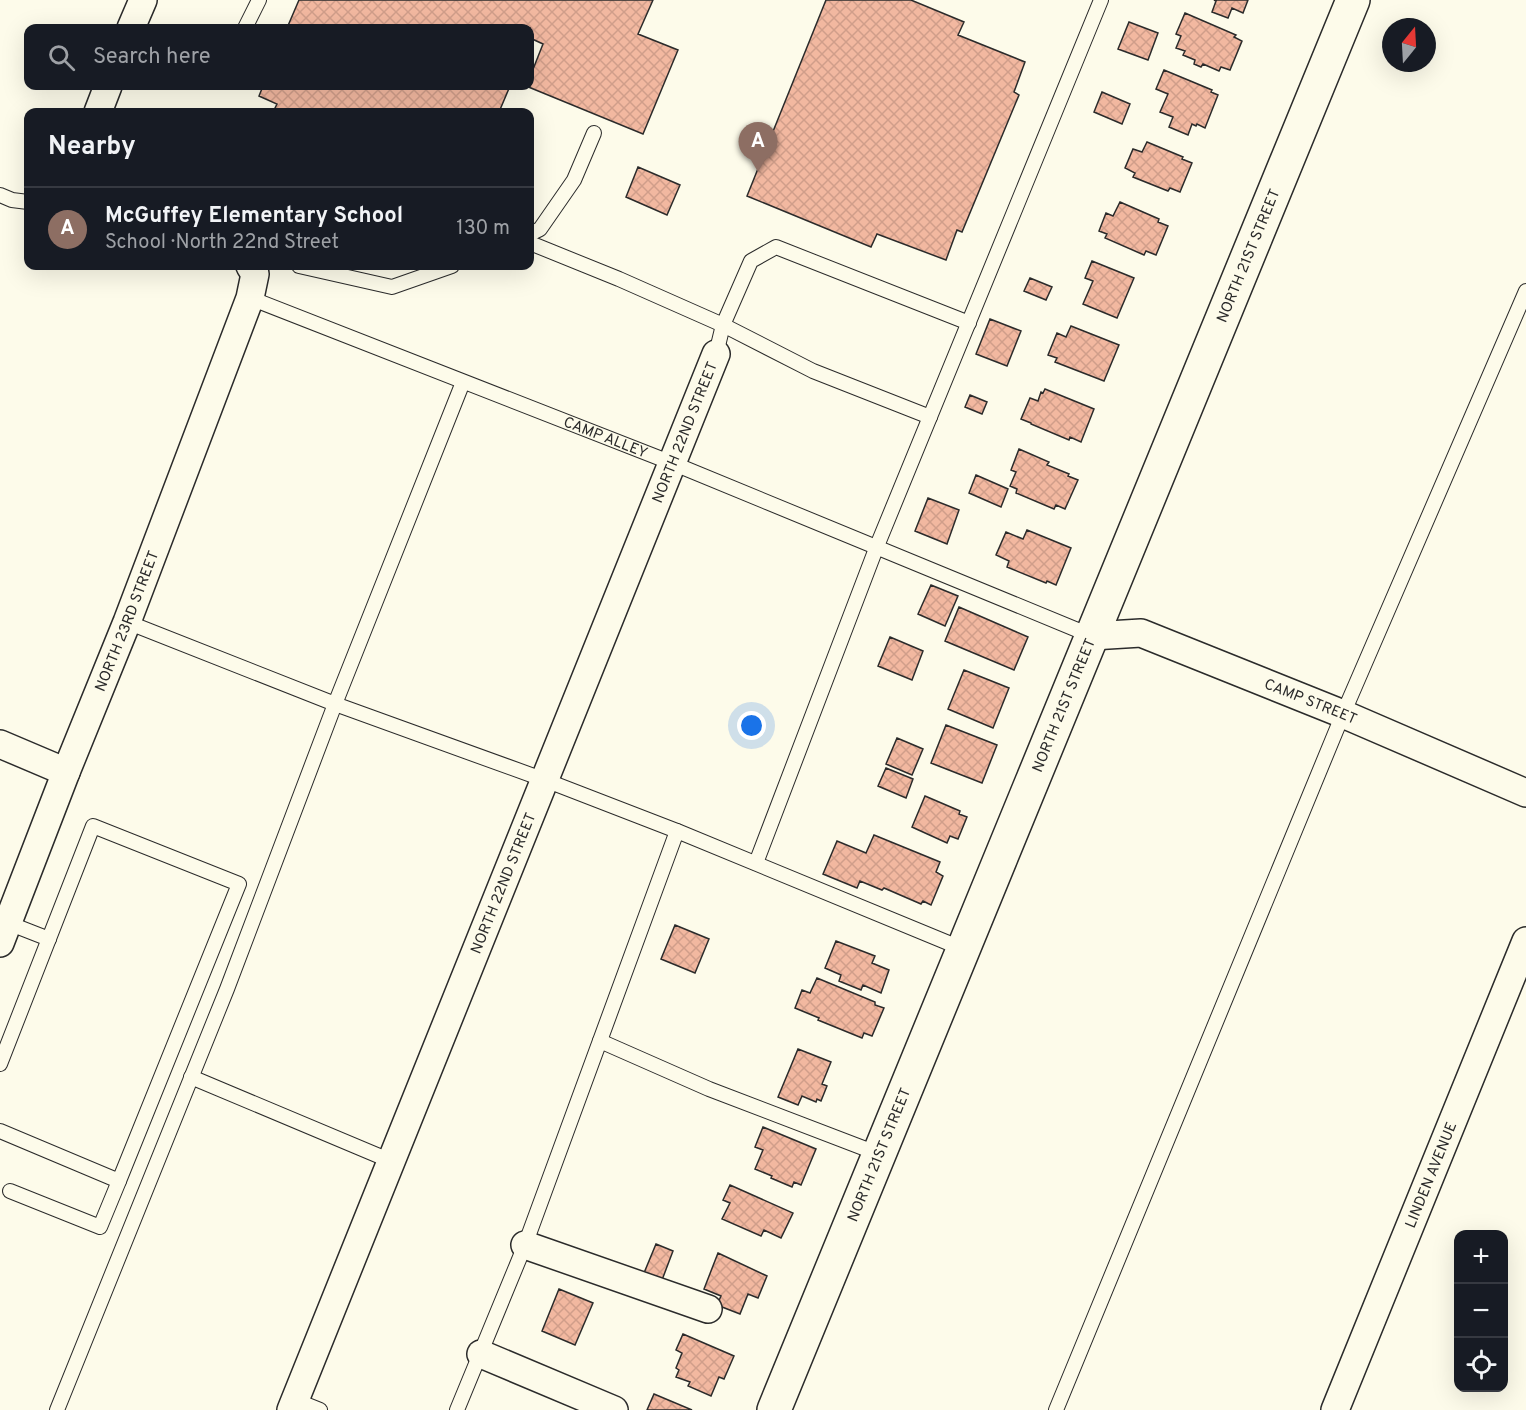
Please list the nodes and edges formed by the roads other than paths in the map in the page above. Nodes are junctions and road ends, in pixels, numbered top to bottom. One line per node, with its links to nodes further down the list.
1 (143, 0): 5 (street)
2 (259, 0): 6 (lane)
3 (1101, 0): 19 (lane)
4 (1353, 0): 27 (main road, NORTH 21ST STREET)
5 (133, 24)
6 (247, 24)
7 (106, 90): 8 (street)
8 (100, 108)
9 (594, 133): 12 (lane)
10 (6, 198): 11 (lane)
11 (24, 201)
12 (534, 232)
13 (534, 245): 20 (lane)
14 (252, 270): 18 (street)
15 (317, 270): 16 (lane)
16 (441, 270)
17 (1526, 291): 29 (lane)
18 (250, 298): 22 (lane, CAMP ALLEY); 26 (street, NORTH 23RD STREET)
19 (969, 323): 20 (lane); 23 (lane)
20 (723, 325): 21 (lane); 23 (lane)
21 (716, 354): 24 (street, NORTH 22ND STREET)
22 (463, 382): 24 (lane, CAMP ALLEY); 28 (lane)
23 (930, 417): 25 (lane)
24 (672, 463): 25 (lane, CAMP ALLEY); 32 (street, NORTH 22ND STREET)
25 (877, 546): 27 (lane, CAMP ALLEY); 35 (lane)
26 (126, 622): 28 (lane); 31 (street, NORTH 23RD STREET)
27 (1092, 636): 29 (street, CAMP STREET); 39 (main road, NORTH 21ST STREET)
28 (334, 704): 32 (lane); 42 (lane)
29 (1343, 714): 33 (street, CAMP STREET); 57 (lane)
30 (0, 744): 31 (street)
31 (66, 772): 36 (street, NORTH 23RD STREET)
32 (545, 780): 34 (lane); 45 (street, NORTH 22ND STREET)
33 (1526, 794)
34 (677, 831): 35 (lane); 40 (lane)
35 (756, 863): 39 (lane)
36 (4, 933): 37 (lane)
37 (49, 939): 41 (lane); 46 (lane)
38 (1526, 941): 58 (street, LINDEN AVENUE)
39 (963, 949): 44 (main road, NORTH 21ST STREET)
40 (600, 1041): 44 (lane); 48 (lane)
41 (0, 1064)
42 (191, 1077): 45 (lane); 52 (lane)
43 (0, 1131): 46 (lane)
44 (879, 1154): 56 (main road, NORTH 21ST STREET)
45 (391, 1161): 51 (street, NORTH 22ND STREET)
46 (119, 1181): 47 (lane)
47 (10, 1191)
48 (525, 1245): 49 (street); 50 (lane)
49 (708, 1309)
50 (481, 1354): 54 (lane); 55 (street)
51 (293, 1405): 53 (lane)
52 (57, 1410)
53 (320, 1410)
54 (457, 1410)
55 (614, 1410)
56 (774, 1410)
57 (1056, 1410)
58 (1335, 1410)

